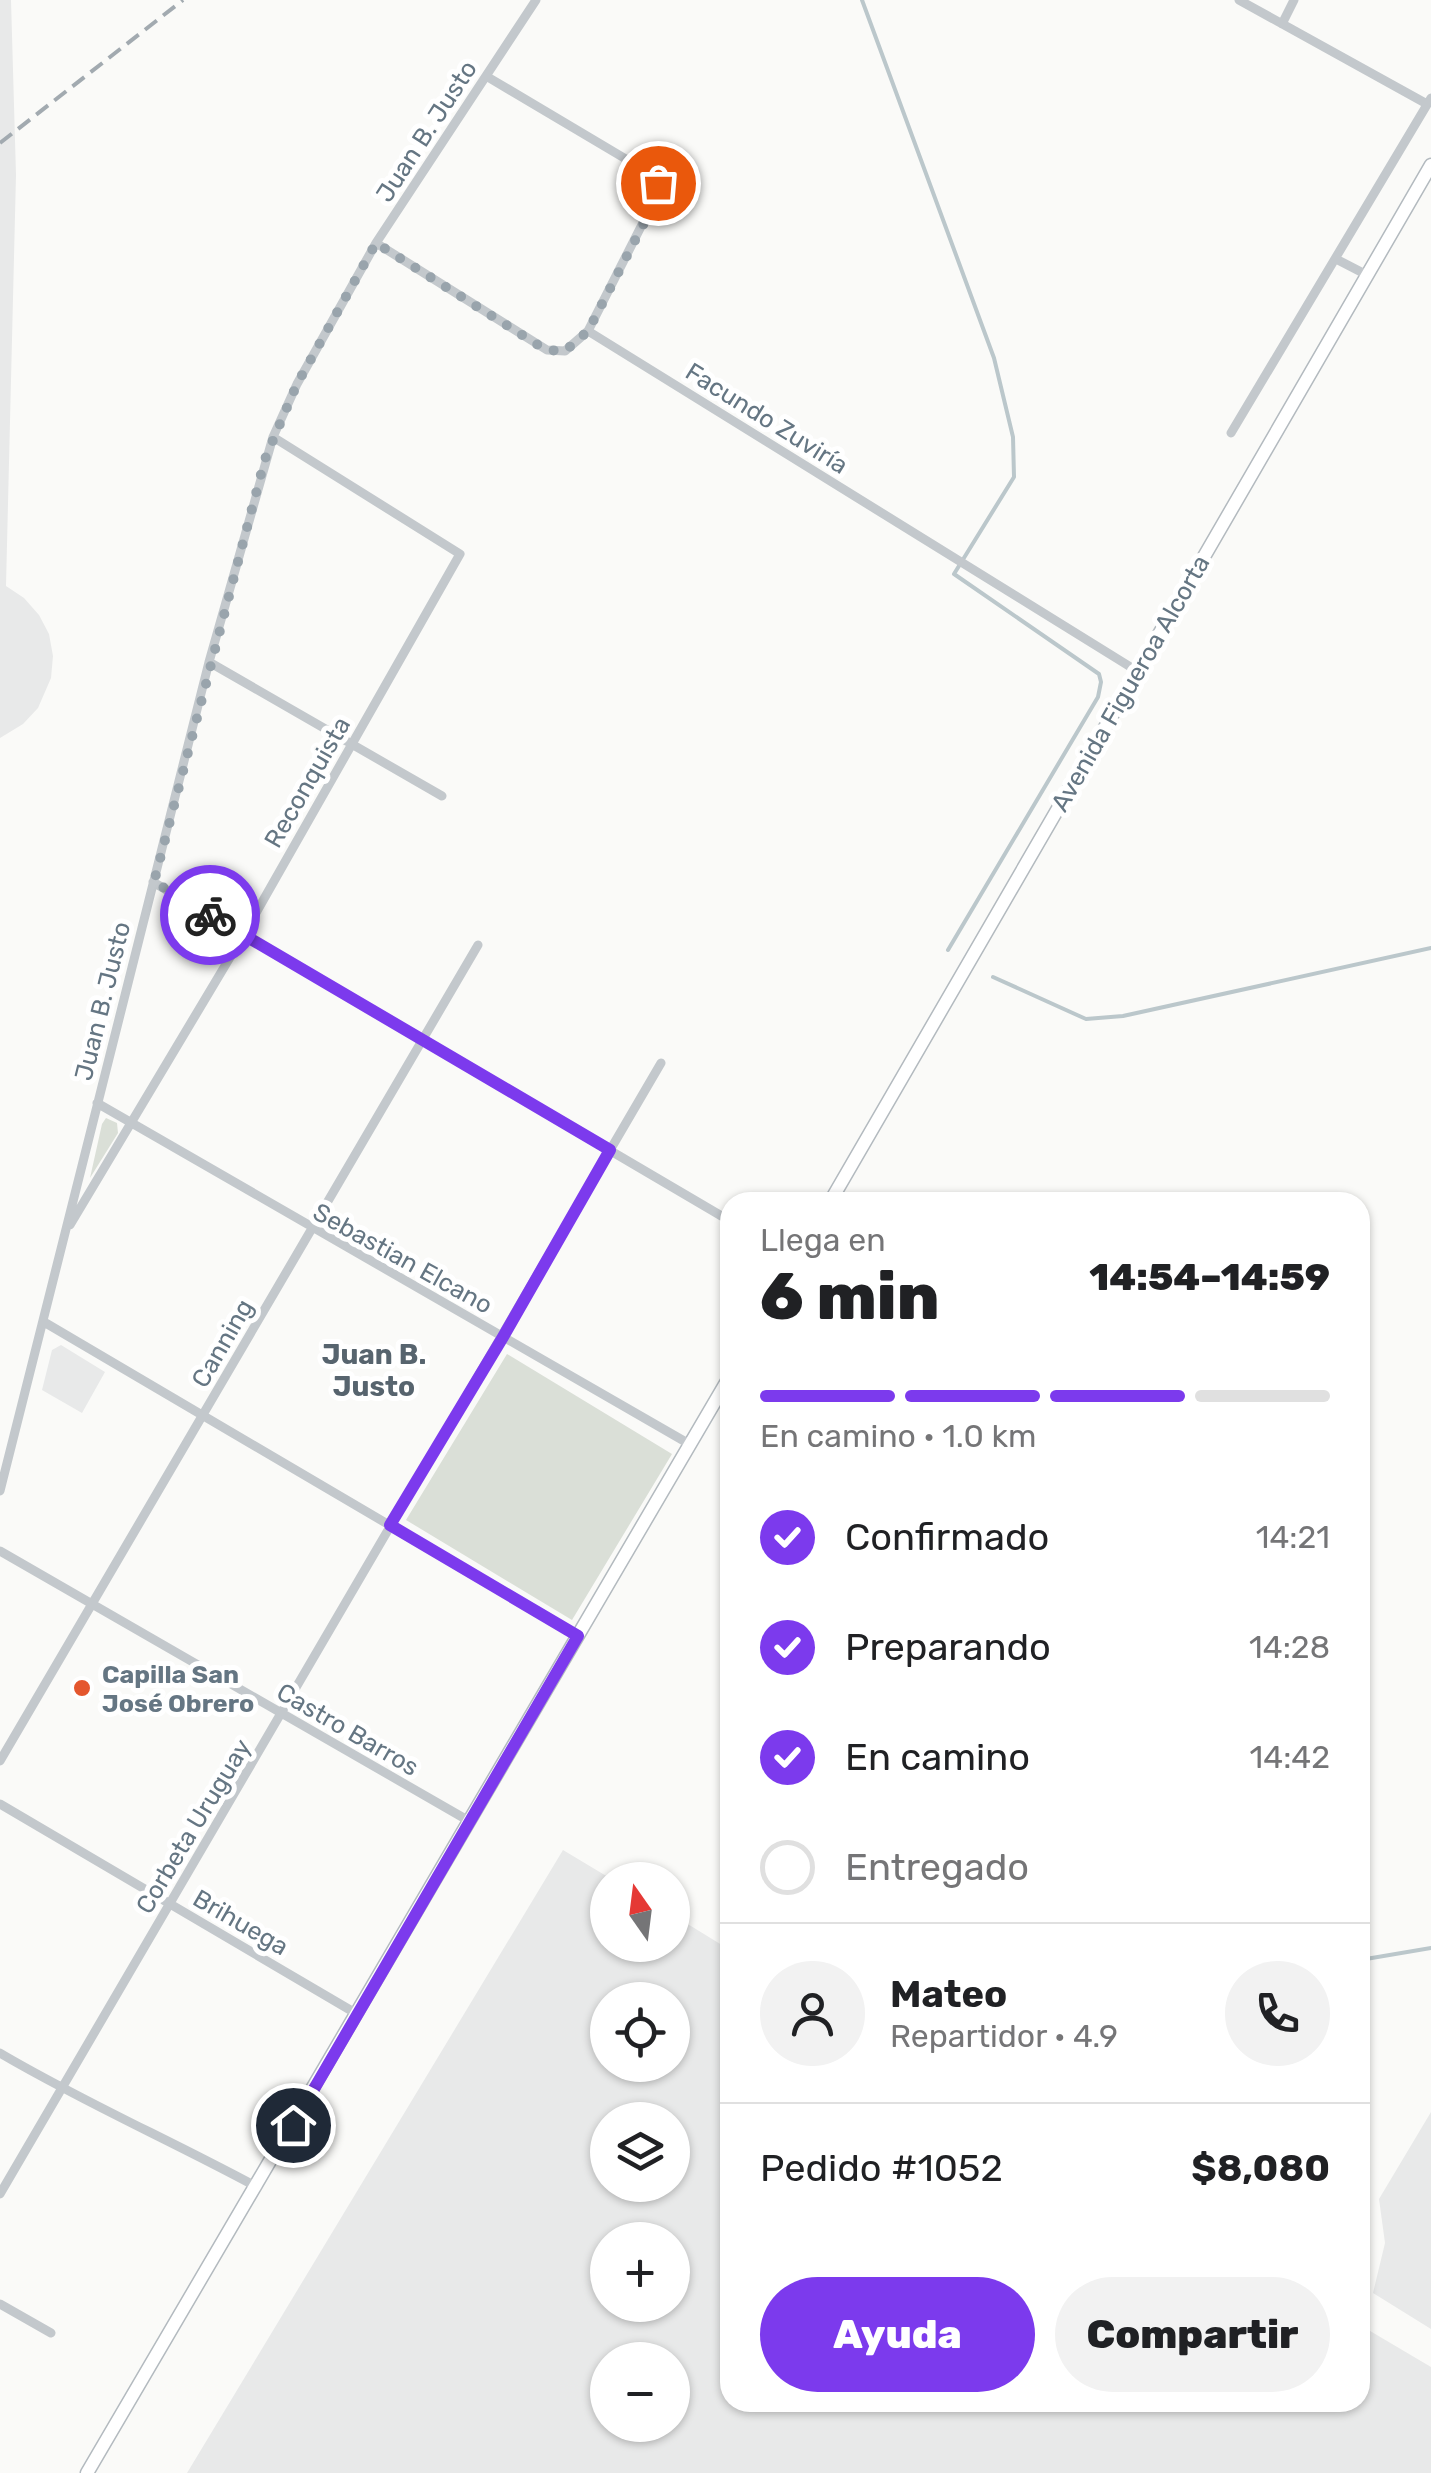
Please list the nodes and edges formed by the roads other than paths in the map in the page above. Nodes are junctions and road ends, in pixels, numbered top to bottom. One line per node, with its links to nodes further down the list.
1 (536, 0): 5 (street, Juan B. Justo)
2 (1240, 0): 4 (street)
3 (1294, 0): 4 (street)
4 (1282, 24): 6 (street)
5 (486, 76): 10 (street, Juan B. Justo); 13 (street)
6 (1429, 101): 7 (street)
7 (1420, 118): 8 (street); 11 (street)
8 (1431, 124)
9 (1431, 165): 12 (main road, Avenida Figueroa Alcorta)
10 (376, 243): 13 (street); 15 (street, Juan B. Justo)
11 (1336, 258): 12 (street); 14 (street)
12 (1367, 276): 17 (main road, Avenida Figueroa Alcorta)
13 (588, 331): 17 (street, Facundo Zuviría)
14 (1231, 433)
15 (272, 437): 16 (street, Juan B. Justo); 18 (street, Reconquista)
16 (209, 662): 18 (street); 20 (street, Juan B. Justo)
17 (1136, 671): 28 (main road, Avenida Figueroa Alcorta)
18 (351, 746): 19 (street); 21 (street, Reconquista)
19 (442, 796)
20 (154, 882): 21 (street); 25 (street, Juan B. Justo)
21 (244, 934): 23 (street); 26 (street, Reconquista)
22 (478, 945): 23 (street, Canning)
23 (423, 1040): 27 (street); 30 (street, Canning)
24 (661, 1063): 27 (street, Corbeta Uruguay)
25 (97, 1103): 26 (street, Sebastian Elcano); 31 (street, Juan B. Justo)
26 (134, 1124): 30 (street, Sebastian Elcano); 31 (street, Reconquista)
27 (610, 1150): 29 (street); 33 (street, Corbeta Uruguay)
28 (836, 1192)
29 (720, 1215)
30 (312, 1230): 33 (street, Sebastian Elcano); 35 (street, Canning)
31 (64, 1235): 32 (street, Juan B. Justo)
32 (44, 1322): 35 (street); 37 (street, Juan B. Justo)
33 (503, 1337): 36 (street, Sebastian Elcano); 38 (street, Corbeta Uruguay)
34 (720, 1394): 36 (main road)
35 (202, 1416): 38 (street); 40 (street, Canning)
36 (691, 1446): 41 (main road)
37 (0, 1491)
38 (390, 1525): 41 (street); 42 (street, Corbeta Uruguay)
39 (0, 1551): 40 (street, Castro Barros)
40 (92, 1604): 42 (street, Castro Barros); 43 (street, Canning)
41 (578, 1636): 45 (main road)
42 (283, 1715): 45 (street, Castro Barros); 46 (street, Corbeta Uruguay)
43 (0, 1761)
44 (0, 1804): 46 (street, Brihuega)
45 (469, 1822): 47 (main road)
46 (170, 1904): 47 (street, Brihuega); 49 (street, Corbeta Uruguay)
47 (358, 2014): 50 (main road)
48 (0, 2054): 49 (street)
49 (60, 2089): 50 (street); 51 (street, Corbeta Uruguay)
50 (257, 2186): 54 (main road)
51 (0, 2194)
52 (0, 2304): 53 (street)
53 (50, 2333)
54 (86, 2473)

